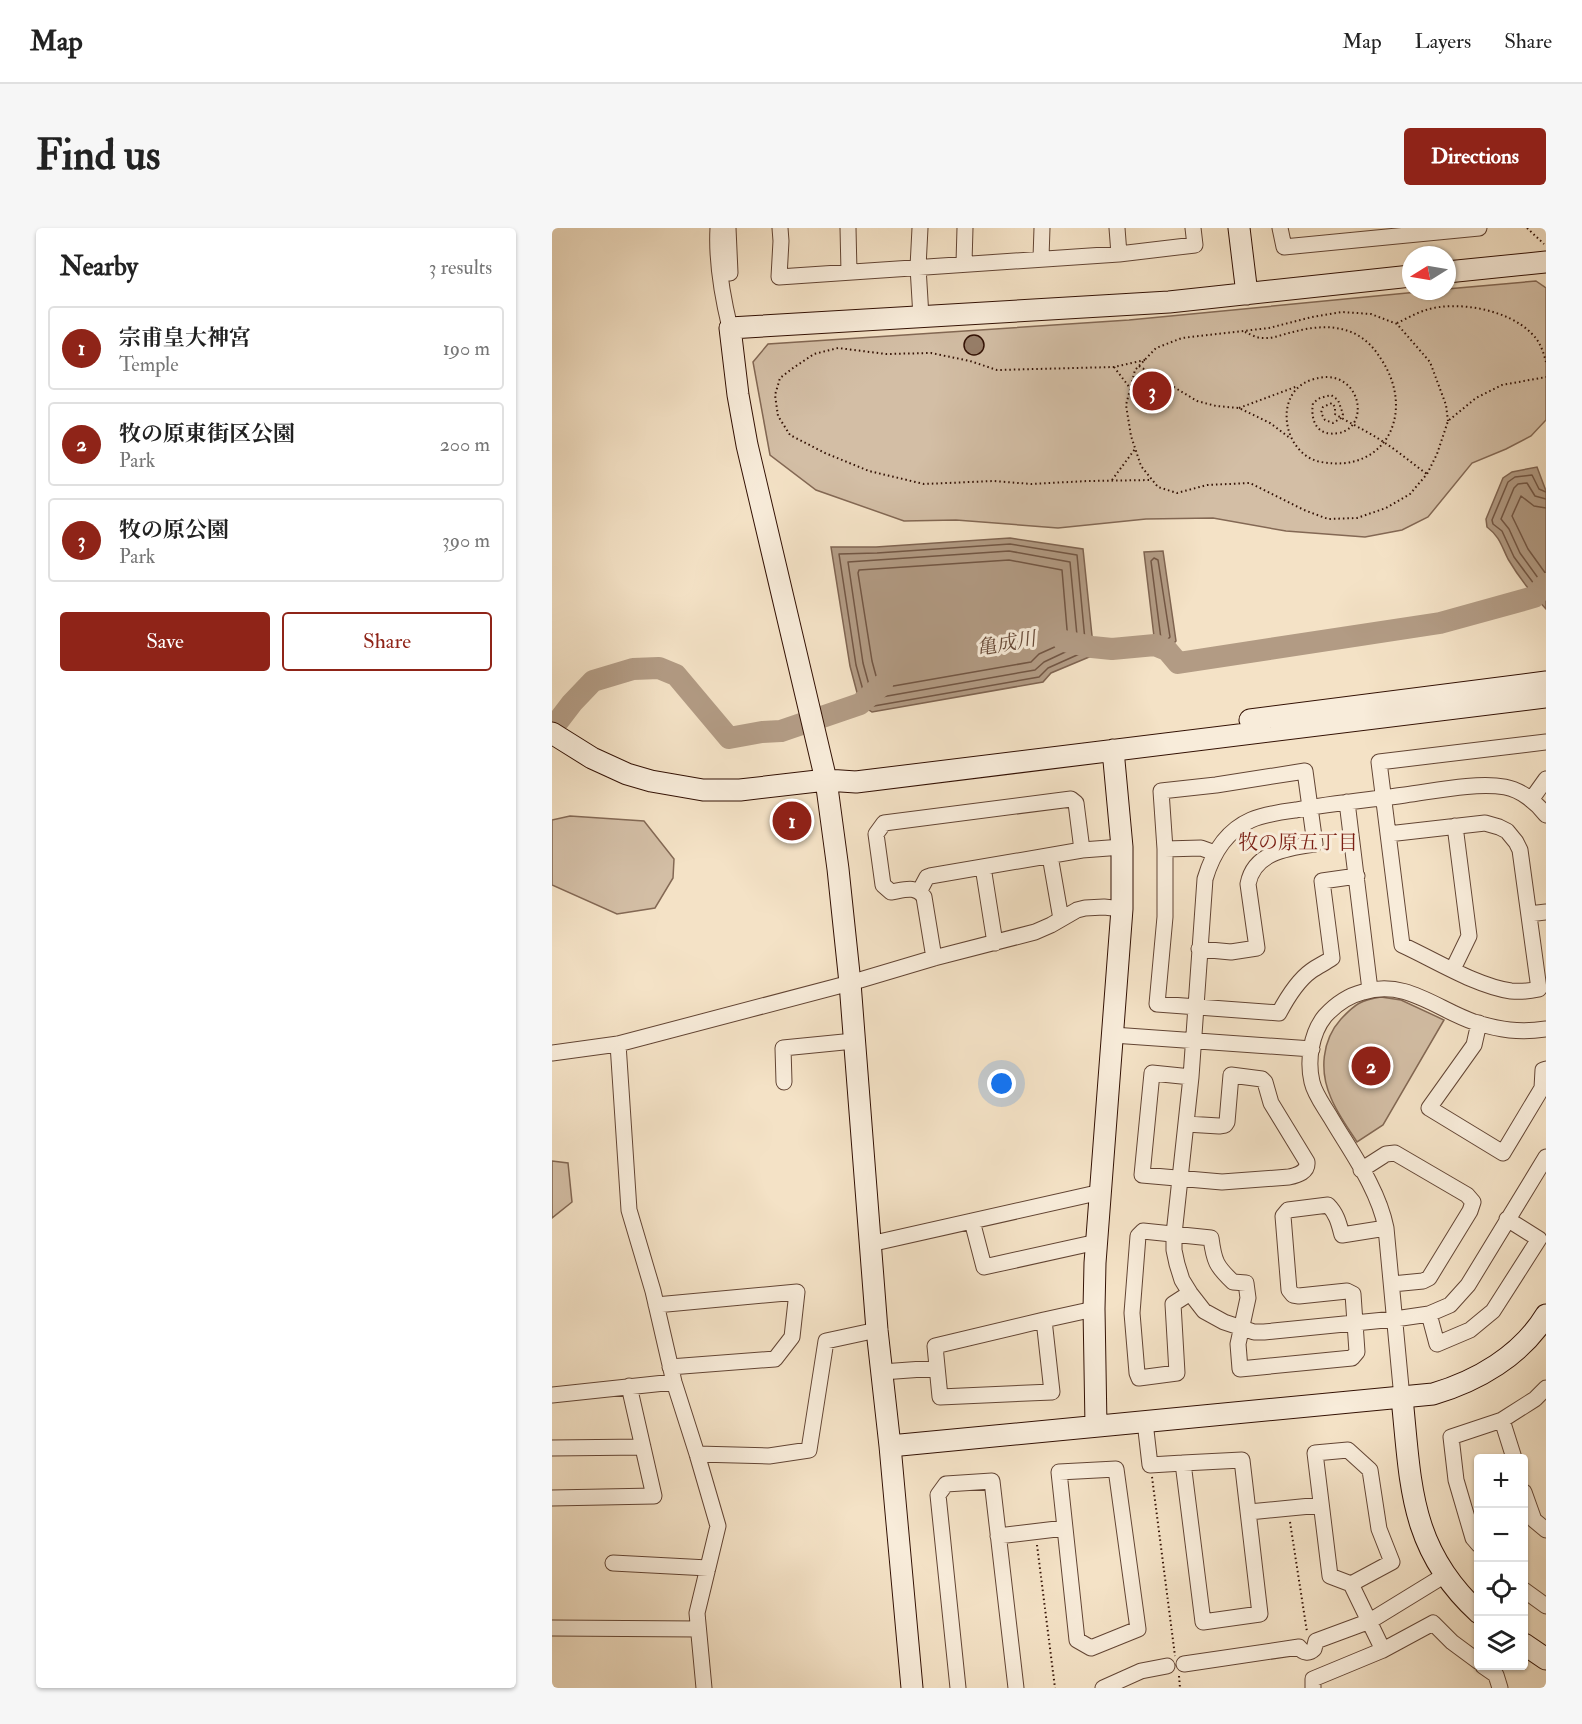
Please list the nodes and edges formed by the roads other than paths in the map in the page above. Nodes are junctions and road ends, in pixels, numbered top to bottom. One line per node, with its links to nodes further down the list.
1 (717, 228): 26 (street)
2 (728, 228): 26 (street)
3 (780, 228): 22 (street)
4 (848, 228): 22 (street)
5 (920, 228): 20 (street)
6 (965, 228): 19 (street)
7 (1042, 228): 18 (street)
8 (1117, 228): 17 (street)
9 (1193, 228): 17 (street)
10 (1239, 228): 24 (street)
11 (1280, 228): 15 (street)
12 (1479, 228): 13 (street)
13 (1457, 229): 14 (street)
14 (1390, 232): 15 (street)
15 (1321, 235)
16 (1545, 253): 21 (street)
17 (1119, 254): 18 (street)
18 (1041, 258): 19 (street)
19 (964, 263): 20 (street)
20 (918, 267): 22 (street); 25 (street)
21 (1456, 270)
22 (849, 272)
23 (1402, 277): 24 (street)
24 (1247, 294): 25 (street)
25 (921, 317): 26 (street)
26 (730, 328): 33 (street)
27 (1546, 682): 33 (street)
28 (1546, 697): 31 (street)
29 (552, 733): 33 (street)
30 (1546, 746): 34 (street)
31 (1113, 750): 33 (street); 41 (street)
32 (1546, 779): 35 (street)
33 (826, 780): 57 (street)
34 (1384, 798): 35 (street); 36 (street); 40 (street)
35 (1531, 800): 38 (street)
36 (1347, 802): 37 (street); 47 (street)
37 (1309, 807): 42 (street); 44 (street); 54 (street)
38 (1546, 815)
39 (1455, 826): 40 (street); 51 (street); 56 (street)
40 (1388, 834): 56 (street)
41 (1122, 847): 43 (street); 49 (street)
42 (1166, 849): 44 (street); 59 (street)
43 (1082, 850): 45 (street); 48 (street)
44 (1215, 853): 54 (street)
45 (1050, 856): 46 (street); 52 (street)
46 (983, 867): 48 (street); 53 (street)
47 (1357, 876): 58 (street); 59 (street)
48 (919, 892): 55 (street)
49 (1122, 909): 52 (street); 62 (street)
50 (1546, 912): 51 (street)
51 (1529, 914): 56 (street)
52 (1061, 919): 53 (street)
53 (995, 942): 55 (street)
54 (1199, 949): 59 (street)
55 (934, 958): 57 (street)
56 (1453, 969)
57 (850, 983): 64 (street); 65 (street)
58 (1370, 990): 60 (street); 66 (street)
59 (1196, 1006): 63 (street)
60 (1479, 1023): 61 (street); 68 (street)
61 (1546, 1029)
62 (1113, 1035): 63 (street); 76 (street)
63 (1193, 1040): 66 (street); 69 (street)
64 (854, 1041): 70 (street); 82 (street)
65 (618, 1044): 67 (street); 85 (street)
66 (1312, 1049): 73 (street)
67 (552, 1053)
68 (1546, 1069)
69 (1191, 1077): 71 (street); 75 (street)
70 (784, 1082)
71 (1186, 1124): 75 (street); 75 (street)
72 (1546, 1156): 74 (street)
73 (1361, 1170): 79 (street); 83 (street)
74 (1541, 1176): 77 (street)
75 (1180, 1179): 80 (street)
76 (1101, 1192): 78 (street); 81 (street)
77 (1507, 1219): 87 (street); 87 (street)
78 (972, 1221): 81 (street); 82 (street)
79 (1386, 1228): 83 (street); 90 (street)
80 (1174, 1234): 84 (street); 84 (street); 92 (street)
81 (1097, 1242): 86 (street)
82 (870, 1244): 93 (street)
83 (1392, 1284): 89 (street)
84 (1190, 1293): 92 (street)
85 (656, 1305): 96 (street); 96 (street)
86 (1094, 1309): 88 (street); 103 (street)
87 (1429, 1314): 89 (street)
88 (1044, 1320): 94 (street); 94 (street)
89 (1395, 1320): 90 (street); 100 (street)
90 (1355, 1323): 92 (street); 92 (street)
91 (1544, 1324): 100 (street)
92 (1242, 1328)
93 (877, 1330): 95 (street); 107 (street)
94 (937, 1368): 95 (street)
95 (882, 1372): 104 (street)
96 (672, 1374): 97 (street); 107 (street)
97 (629, 1386): 98 (street); 105 (street)
98 (552, 1395)
99 (1542, 1397): 101 (street)
100 (1402, 1398): 102 (street); 120 (street)
101 (1502, 1420): 108 (street); 117 (street)
102 (1145, 1422): 103 (street); 109 (street)
103 (1096, 1426): 104 (street)
104 (890, 1446): 135 (street)
105 (643, 1447): 106 (street); 110 (street)
106 (552, 1448)
107 (697, 1454): 119 (street)
108 (1513, 1454)
109 (1183, 1463): 113 (street); 113 (street)
110 (552, 1498)
111 (1528, 1503): 115 (street)
112 (1321, 1505): 113 (street); 121 (street); 121 (street)
113 (1249, 1512)
114 (1065, 1528): 114 (street); 116 (street)
115 (1546, 1530)
116 (998, 1536): 136 (street); 137 (street)
117 (1474, 1539)
118 (613, 1563): 119 (street)
119 (708, 1568): 127 (street)
120 (1445, 1575): 124 (street); 125 (street)
121 (1351, 1584): 125 (street)
122 (1528, 1593): 123 (street)
123 (1546, 1606)
124 (1474, 1608)
125 (1370, 1621): 129 (street); 132 (street)
126 (552, 1628): 127 (street)
127 (698, 1629): 134 (street)
128 (1528, 1647): 131 (street)
129 (1383, 1650): 130 (street); 139 (street)
130 (1474, 1658)
131 (1546, 1659)
132 (1177, 1669): 138 (street)
133 (1490, 1670): 140 (street)
134 (704, 1688)
135 (912, 1688)
136 (958, 1688)
137 (1016, 1688)
138 (1103, 1688)
139 (1313, 1688)
140 (1500, 1688)

